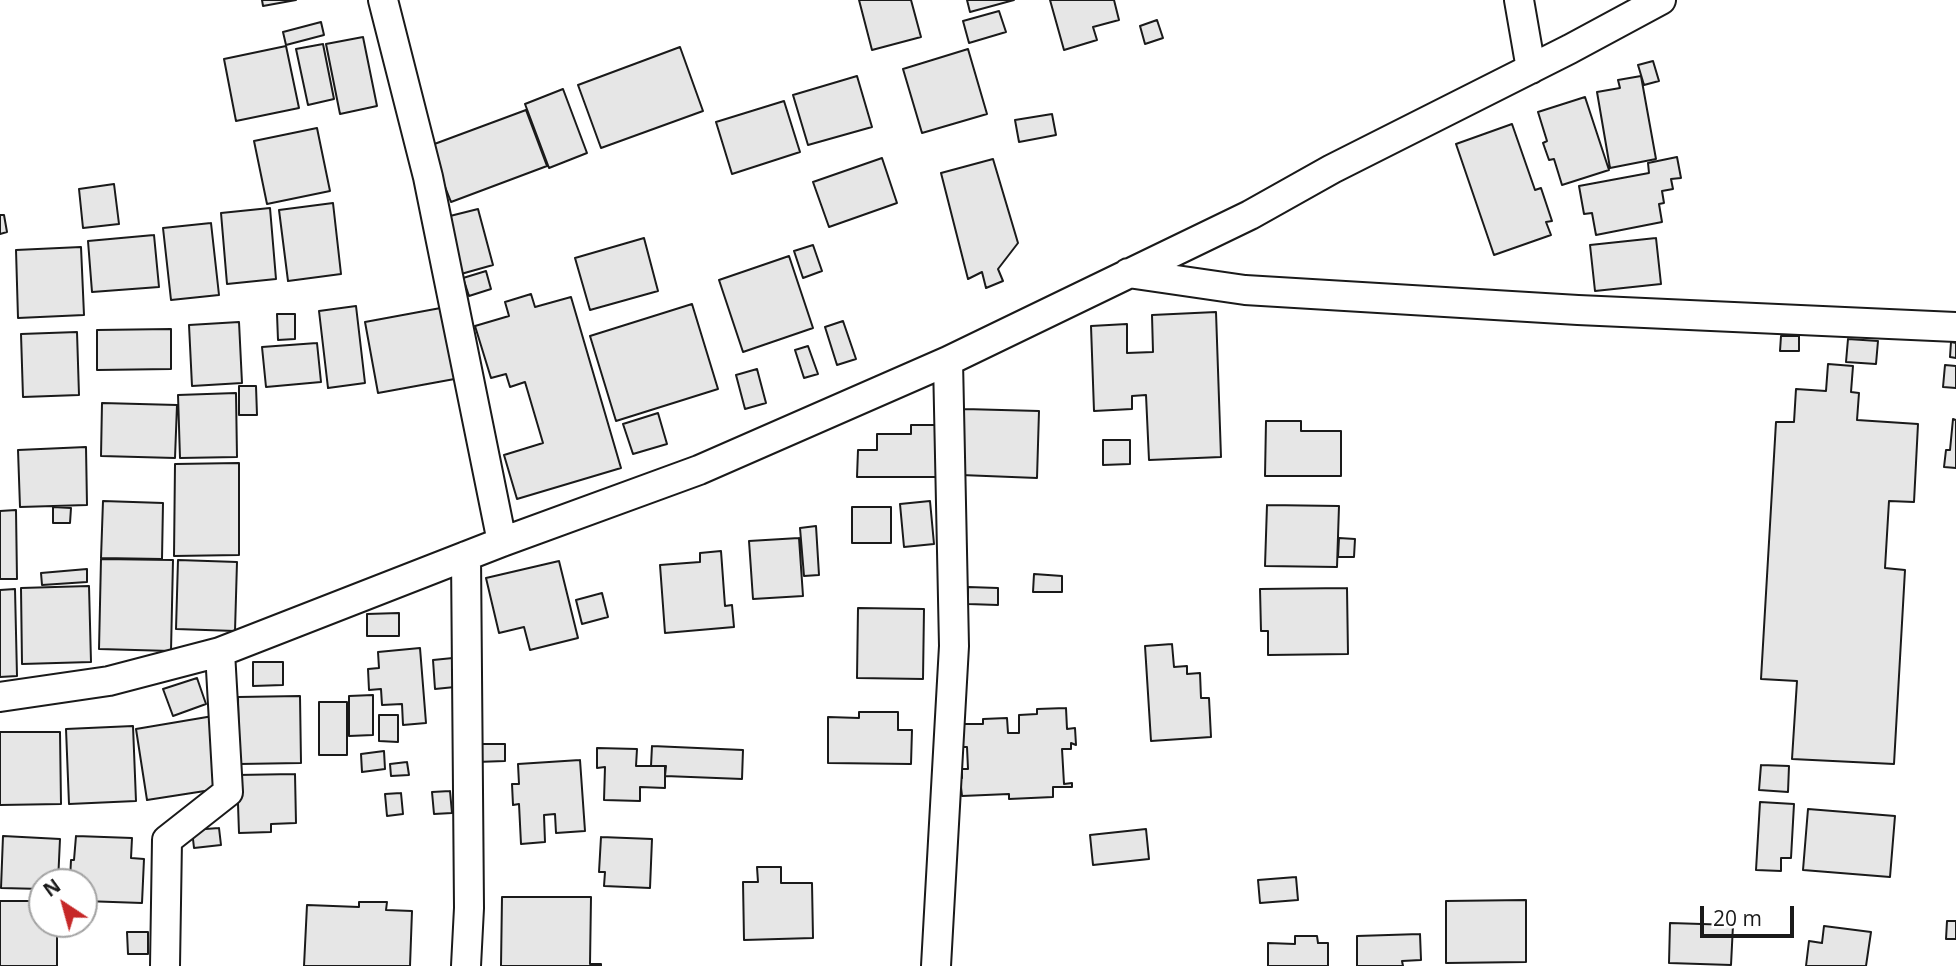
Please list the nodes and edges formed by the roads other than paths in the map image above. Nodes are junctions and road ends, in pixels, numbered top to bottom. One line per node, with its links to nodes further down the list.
1 (383, 0): 8 (street)
2 (1519, 0): 4 (street)
3 (1661, 0): 4 (street)
4 (1531, 69): 5 (street)
5 (1128, 273): 6 (street); 7 (street)
6 (1956, 327)
7 (948, 361): 8 (street); 14 (street)
8 (502, 542): 9 (street)
9 (466, 556): 10 (street); 13 (street)
10 (220, 652): 11 (street); 12 (street)
11 (0, 697)
12 (165, 966)
13 (466, 966)
14 (936, 966)

